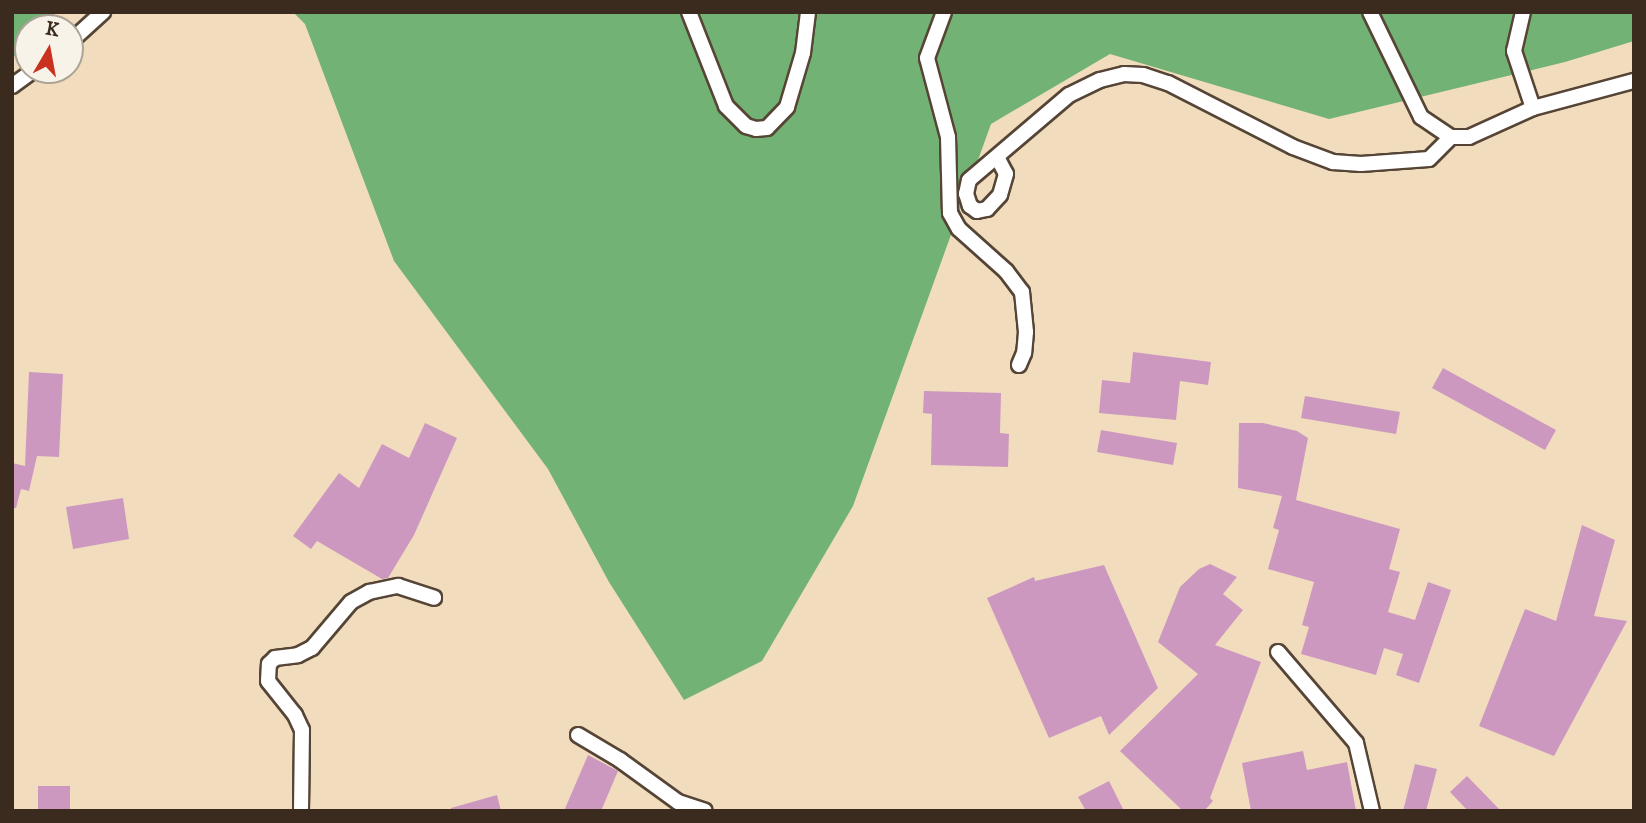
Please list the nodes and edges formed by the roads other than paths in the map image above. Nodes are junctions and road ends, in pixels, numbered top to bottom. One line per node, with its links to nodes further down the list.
1 (103, 12): 7 (street)
2 (689, 12): 3 (street)
3 (808, 12)
4 (944, 12): 12 (street)
5 (1370, 12): 10 (street)
6 (1523, 12): 9 (street)
7 (84, 29)
8 (1634, 81): 9 (street)
9 (1533, 108): 10 (street)
10 (1451, 137): 11 (street)
11 (997, 157)
12 (1019, 365)
13 (434, 598): 16 (street)
14 (1278, 652): 18 (street)
15 (578, 735): 17 (street)
16 (301, 811)
17 (705, 811)
18 (1372, 811)

